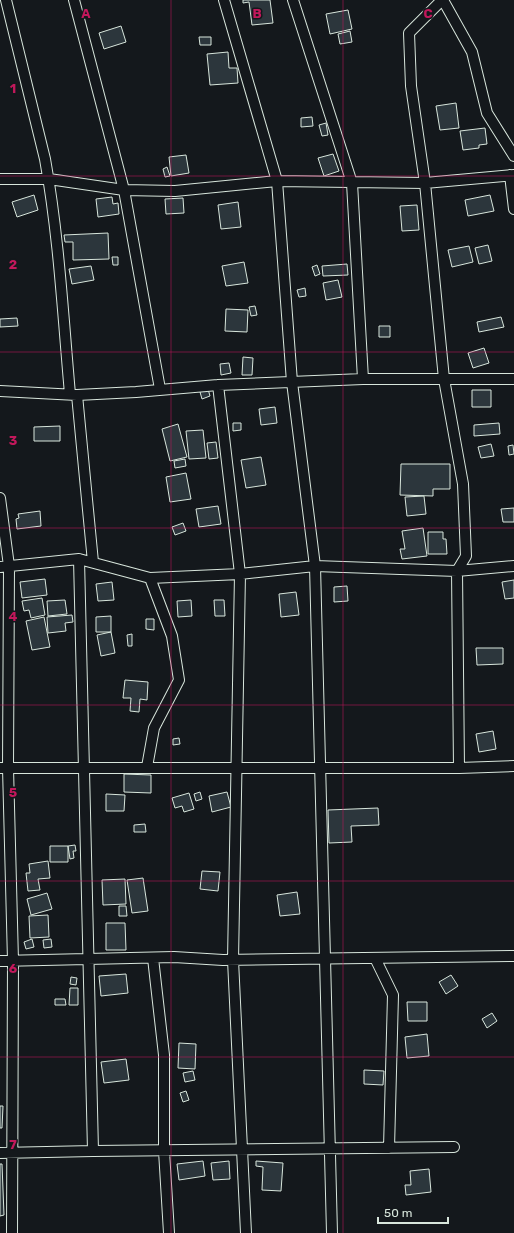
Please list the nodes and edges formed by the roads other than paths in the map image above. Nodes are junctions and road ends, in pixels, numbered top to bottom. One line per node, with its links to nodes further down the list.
1 (6, 0): 9 (street)
2 (74, 0): 13 (street)
3 (224, 0): 10 (street)
4 (293, 0): 11 (street)
5 (443, 0): 6 (street); 12 (street)
6 (514, 156)
7 (512, 175): 12 (street); 14 (street)
8 (0, 179): 9 (street)
9 (49, 179): 13 (street); 22 (street)
10 (277, 181): 11 (street); 13 (street); 18 (street)
11 (352, 182): 12 (street); 16 (street)
12 (425, 183): 15 (street)
13 (124, 190): 20 (street)
14 (514, 209)
15 (444, 378): 16 (street); 17 (street); 29 (street)
16 (363, 379): 18 (street)
17 (514, 379)
18 (292, 382): 19 (street); 26 (street)
19 (218, 385): 20 (street); 30 (street)
20 (160, 390): 22 (street)
21 (0, 392): 22 (street)
22 (74, 395): 25 (street)
23 (0, 498): 28 (street)
24 (79, 559): 25 (street); 28 (street); 33 (street)
25 (93, 562): 31 (street)
26 (316, 566): 29 (street); 30 (street); 37 (street)
27 (514, 566): 29 (street)
28 (4, 567): 35 (street)
29 (457, 571): 38 (street)
30 (240, 574): 31 (street); 36 (street)
31 (150, 578): 34 (street)
32 (514, 766): 38 (street)
33 (84, 767): 34 (street); 35 (street); 43 (street)
34 (147, 767): 36 (street)
35 (4, 768): 45 (street)
36 (236, 768): 37 (street); 44 (street)
37 (320, 768): 38 (street); 41 (street)
38 (459, 768)
39 (514, 956): 42 (street)
40 (153, 958): 43 (street); 44 (street); 50 (street)
41 (325, 958): 42 (street); 44 (street); 49 (street)
42 (375, 958): 48 (street)
43 (88, 960): 45 (street); 52 (street)
44 (233, 960): 51 (street)
45 (13, 961): 46 (street); 54 (street)
46 (0, 962)
47 (454, 1147): 48 (street)
48 (389, 1148): 49 (street)
49 (330, 1149): 51 (street); 58 (street)
50 (164, 1150): 51 (street); 52 (street); 56 (street)
51 (242, 1150): 57 (street)
52 (93, 1151): 54 (street)
53 (0, 1153): 54 (street)
54 (12, 1153): 55 (street)
55 (12, 1233)
56 (168, 1233)
57 (246, 1233)
58 (332, 1233)

